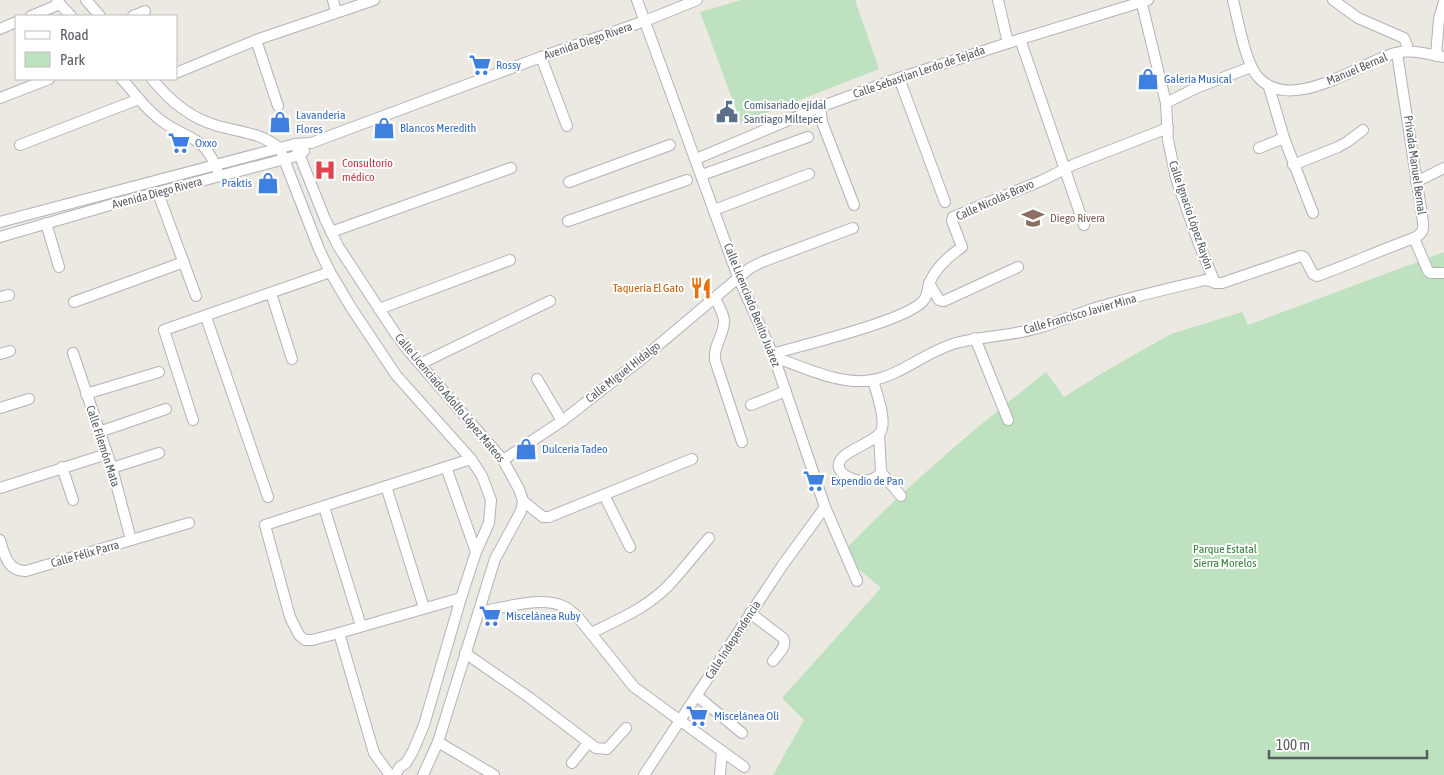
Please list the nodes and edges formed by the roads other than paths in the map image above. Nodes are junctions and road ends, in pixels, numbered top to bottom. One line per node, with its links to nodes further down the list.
1 (86, 0): 16 (street)
2 (333, 0): 13 (street)
3 (374, 0): 13 (street)
4 (637, 0): 18 (street, Calle Licenciado Benito Juárez)
5 (697, 0): 18 (street, Avenida Diego Rivera)
6 (998, 0): 23 (street)
7 (1143, 0): 22 (street, Calle Sebastian Lerdo de Tejada); 36 (street, Calle Ignacio López Rayón)
8 (1233, 0): 27 (street)
9 (1333, 0): 24 (street)
10 (58, 2): 14 (street); 15 (street)
11 (1444, 2): 25 (street)
12 (145, 11): 17 (street)
13 (336, 12): 21 (street)
14 (33, 15)
15 (70, 15)
16 (99, 15)
17 (135, 15)
18 (645, 21): 26 (street, Avenida Diego Rivera); 51 (street, Calle Licenciado Benito Juárez)
19 (15, 22): 20 (street)
20 (0, 29)
21 (256, 40): 28 (street); 37 (street)
22 (1020, 40): 23 (street, Calle Sebastian Lerdo de Tejada); 57 (street)
23 (1008, 42): 29 (street, Calle Sebastian Lerdo de Tejada)
24 (1401, 52): 25 (street); 33 (street, Manuel Bernal); 63 (street, Privada Manuel Bernal)
25 (1440, 56)
26 (540, 57): 39 (street); 44 (street, Avenida Diego Rivera)
27 (1251, 67): 33 (street); 36 (street)
28 (178, 72)
29 (899, 78): 38 (street, Calle Sebastian Lerdo de Tejada); 66 (street)
30 (46, 80): 34 (street)
31 (123, 80): 35 (street)
32 (156, 80): 48 (street)
33 (1269, 86): 43 (street)
34 (0, 98)
35 (139, 99): 46 (street); 54 (street)
36 (1166, 103): 40 (street, Calle Ignacio López Rayón)
37 (278, 106)
38 (820, 107): 51 (street, Calle Sebastian Lerdo de Tejada); 68 (street)
39 (567, 126)
40 (1168, 128): 57 (street, Calle Nicolás Bravo); 86 (street, Calle Ignacio López Rayón)
41 (1363, 130): 53 (street)
42 (808, 136): 59 (street)
43 (1284, 138): 49 (street); 53 (street)
44 (311, 143): 45 (street, Avenida Diego Rivera); 50 (street, Avenida Diego Rivera)
45 (295, 144): 48 (street, Avenida Diego Rivera); 50 (street, Calle Licenciado Adolfo López Mateos)
46 (20, 145)
47 (670, 145): 62 (street)
48 (280, 148): 52 (street, Calle Licenciado Adolfo López Mateos); 54 (street, Avenida Diego Rivera)
49 (1259, 148)
50 (300, 155): 52 (street, Avenida Diego Rivera); 76 (street, Calle Licenciado Adolfo López Mateos)
51 (696, 159): 59 (street, Calle Licenciado Benito Juárez)
52 (284, 160): 60 (street, Avenida Diego Rivera); 83 (street, Calle Licenciado Adolfo López Mateos)
53 (1293, 164): 70 (street)
54 (215, 165): 60 (street); 64 (street, Avenida Diego Rivera)
55 (511, 168): 76 (street)
56 (1444, 168): 63 (street)
57 (1064, 169): 74 (street); 87 (street, Calle Nicolás Bravo)
58 (809, 174): 69 (street)
59 (702, 175): 69 (street, Calle Licenciado Benito Juárez)
60 (220, 177): 65 (street, Avenida Diego Rivera)
61 (687, 180): 71 (street)
62 (569, 182)
63 (1416, 182): 78 (street, Privada Manuel Bernal)
64 (113, 192): 67 (street); 72 (street, Avenida Diego Rivera)
65 (158, 193): 67 (street, Avenida Diego Rivera); 80 (street)
66 (945, 202)
67 (116, 203): 73 (street, Avenida Diego Rivera)
68 (854, 204)
69 (714, 210): 85 (street, Calle Licenciado Benito Juárez)
70 (1313, 213)
71 (568, 221)
72 (0, 222)
73 (46, 224): 77 (street, Avenida Diego Rivera); 81 (street)
74 (1084, 225)
75 (853, 228): 85 (street, Calle Miguel Hidalgo)
76 (331, 232): 93 (street, Calle Licenciado Adolfo López Mateos)
77 (0, 237)
78 (1414, 238): 84 (street); 86 (street, Calle Francisco Javier Mina)
79 (510, 260): 93 (street)
80 (184, 262): 89 (street); 91 (street)
81 (59, 267)
82 (1018, 267): 87 (street)
83 (330, 272): 88 (street); 117 (street, Calle Licenciado Adolfo López Mateos)
84 (1444, 273)
85 (738, 277): 90 (street, Calle Miguel Hidalgo); 97 (street, Calle Licenciado Benito Juárez)
86 (1215, 283): 95 (street, Calle Francisco Javier Mina)
87 (929, 284): 97 (street, Calle Nicolás Bravo)
88 (271, 293): 94 (street); 98 (street)
89 (196, 296)
90 (715, 298): 111 (street, Calle Miguel Hidalgo); 114 (street)
91 (74, 302)
92 (550, 302): 99 (street)
93 (379, 309): 99 (street, Calle Licenciado Adolfo López Mateos)
94 (206, 317): 109 (street); 128 (street)
95 (975, 338): 102 (street, Calle Francisco Javier Mina); 110 (street)
96 (73, 353): 104 (street, Calle Filemón Mata)
97 (773, 355): 102 (street, Calle Francisco Javier Mina); 103 (street, Calle Licenciado Benito Juárez)
98 (292, 358)
99 (420, 364): 119 (street, Calle Licenciado Adolfo López Mateos)
100 (159, 372): 104 (street)
101 (537, 379): 111 (street)
102 (873, 380): 113 (street)
103 (786, 391): 106 (street); 132 (street, Calle Licenciado Benito Juárez)
104 (86, 394): 112 (street, Calle Filemón Mata)
105 (28, 398): 107 (street)
106 (750, 405)
107 (0, 408)
108 (166, 410): 112 (street)
109 (194, 420)
110 (1008, 420)
111 (562, 421): 119 (street, Calle Miguel Hidalgo)
112 (99, 432): 116 (street, Calle Filemón Mata)
113 (880, 434): 123 (street); 123 (street)
114 (742, 442)
115 (159, 453): 122 (street)
116 (107, 454): 121 (street); 122 (street, Calle Filemón Mata)
117 (470, 459): 120 (street); 138 (street, Calle Licenciado Adolfo López Mateos)
118 (692, 459): 126 (street)
119 (503, 460): 130 (street, Calle Licenciado Adolfo López Mateos)
120 (446, 467): 124 (street); 138 (street)
121 (62, 468): 125 (street); 129 (street)
122 (112, 468): 136 (street, Calle Filemón Mata)
123 (881, 472): 127 (street)
124 (386, 486): 131 (street); 141 (street)
125 (0, 488)
126 (604, 495): 130 (street); 137 (street)
127 (901, 496)
128 (268, 497)
129 (74, 500)
130 (522, 501): 142 (street)
131 (324, 507): 144 (street); 145 (street)
132 (825, 507): 139 (street, Calle Licenciado Benito Juárez); 143 (street, Calle Independencia)
133 (189, 523): 136 (street, Calle Félix Parra)
134 (709, 538): 146 (street)
135 (0, 540): 136 (street, Calle Félix Parra)
136 (131, 540)
137 (630, 547)
138 (476, 552): 140 (street, Calle Licenciado Adolfo López Mateos)
139 (856, 581)
140 (461, 598): 141 (street); 159 (street, Calle Licenciado Adolfo López Mateos)
141 (424, 608): 144 (street)
142 (480, 612): 146 (street); 147 (street)
143 (750, 614): 148 (street); 149 (street, Calle Independencia)
144 (361, 626): 145 (street)
145 (339, 633): 158 (street)
146 (591, 633): 150 (street)
147 (465, 653): 153 (street); 154 (street)
148 (773, 661)
149 (697, 696): 150 (street, Calle Independencia); 152 (street)
150 (680, 720): 155 (street); 162 (street, Calle Independencia)
151 (626, 728): 154 (street)
152 (742, 734)
153 (438, 742): 160 (street); 161 (street)
154 (588, 743): 156 (street)
155 (722, 751): 157 (street); 163 (street)
156 (572, 763)
157 (744, 767)
158 (390, 775)
159 (395, 775)
160 (423, 775)
161 (494, 775)
162 (644, 775)
163 (720, 775)

